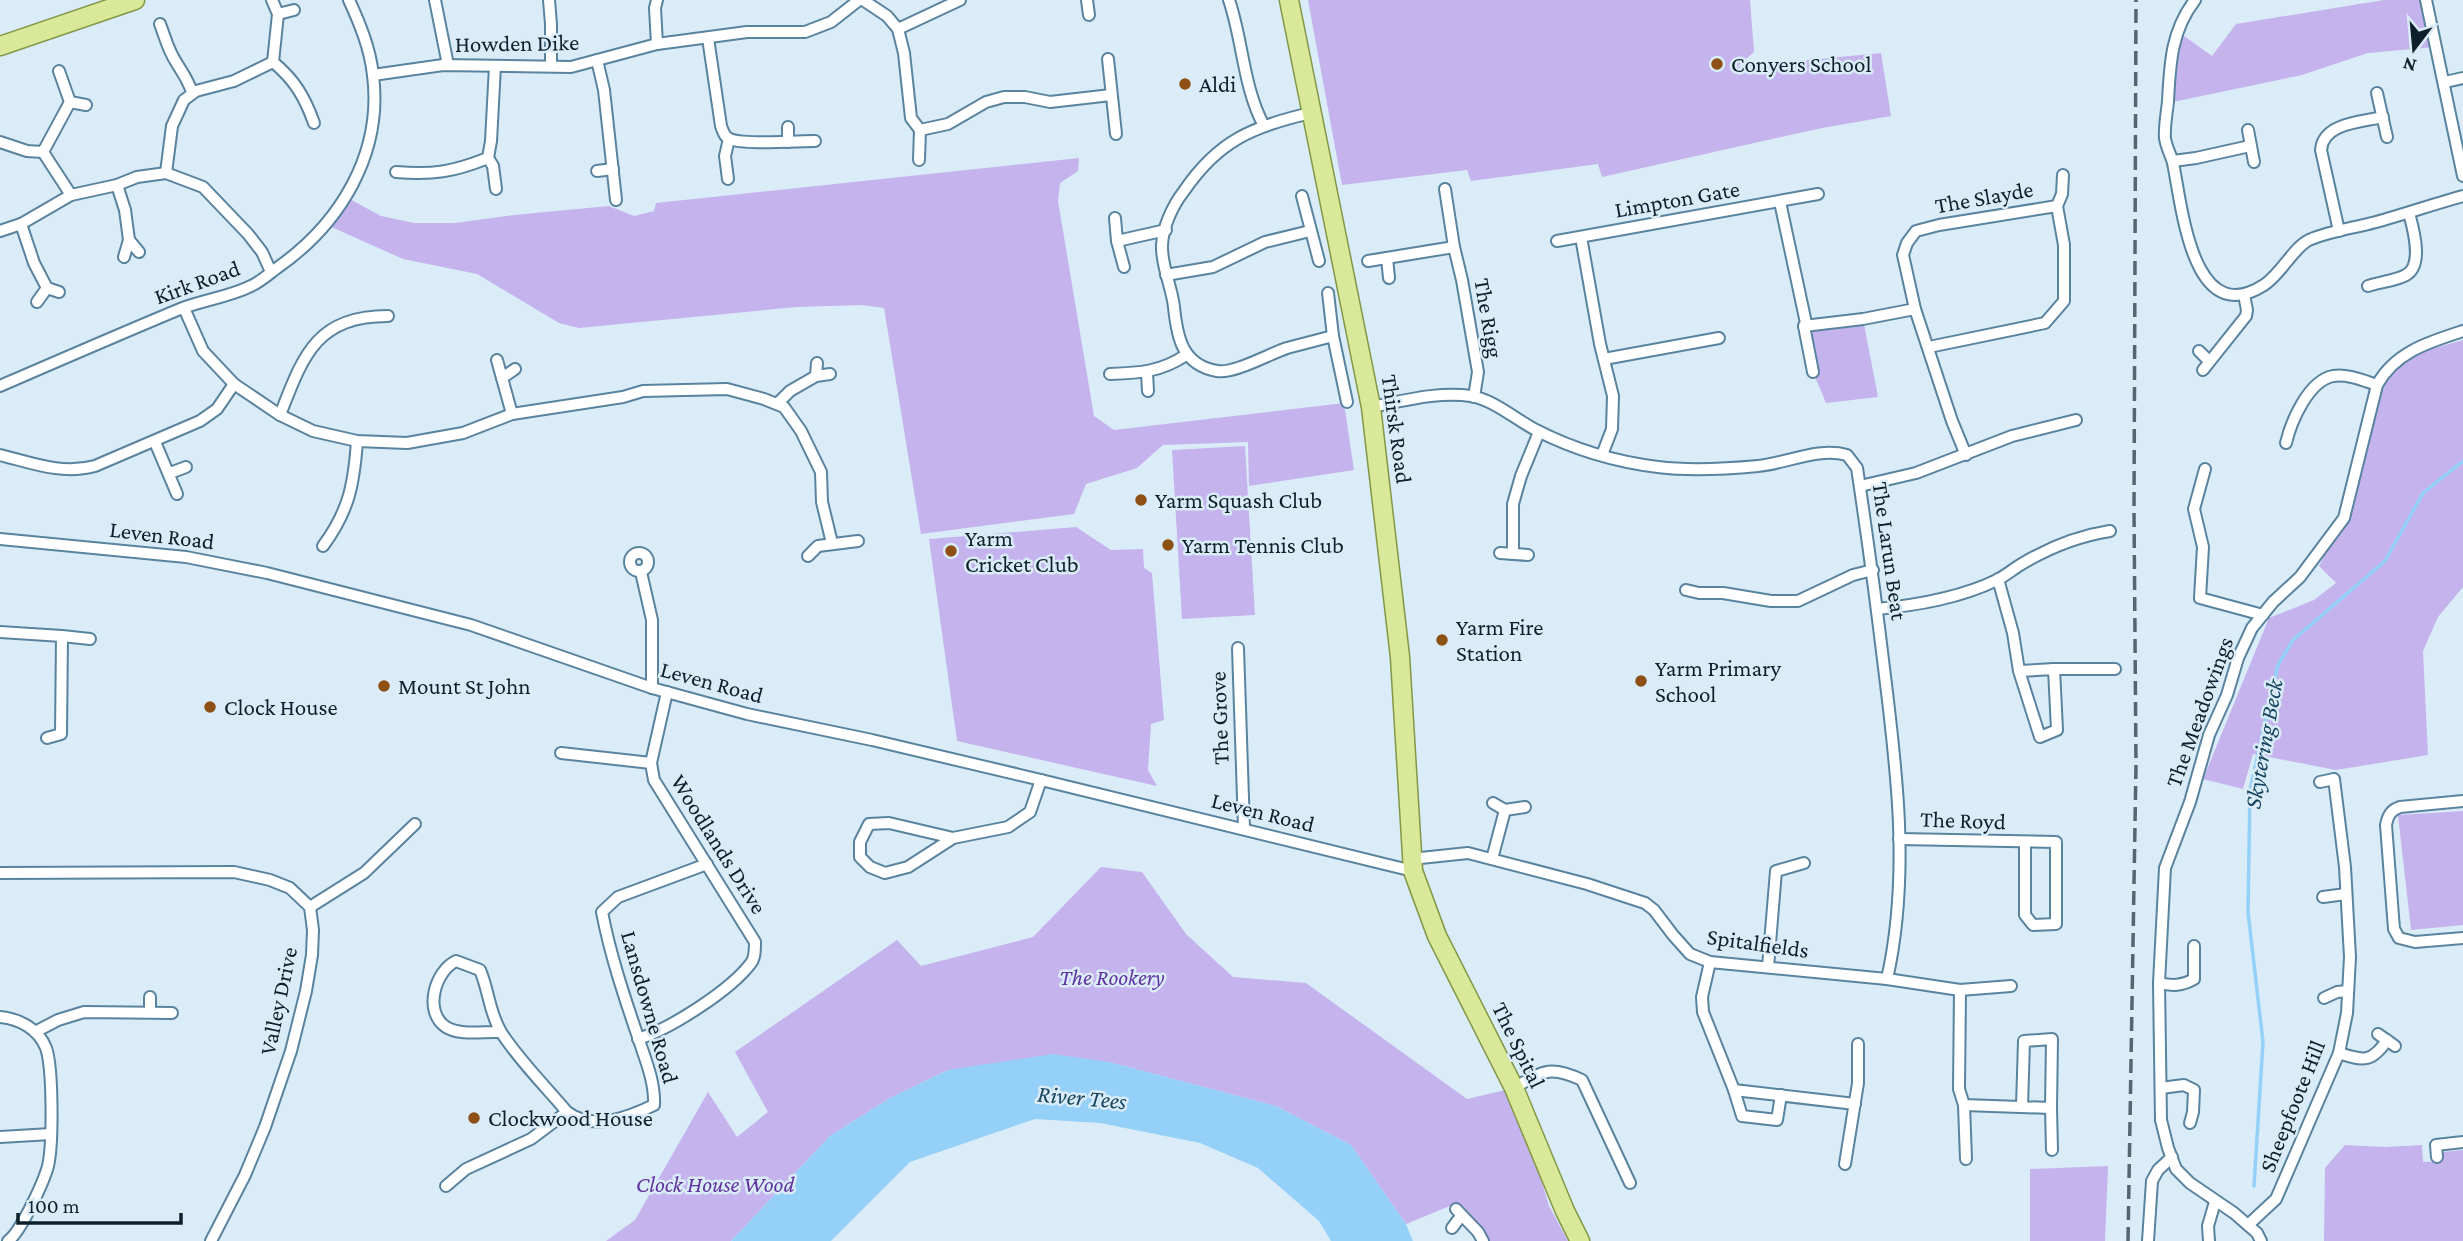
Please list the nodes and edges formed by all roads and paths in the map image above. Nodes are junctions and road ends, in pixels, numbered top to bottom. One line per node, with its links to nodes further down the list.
1 (135, 0): 21 (main road)
2 (272, 0): 15 (street)
3 (349, 0): 31 (street, Kirk Road)
4 (435, 0): 27 (street)
5 (549, 0): 29 (street)
6 (657, 0): 20 (street)
7 (861, 0): 18 (street); 19 (street, Howden Dike)
8 (960, 0): 18 (street)
9 (1087, 0): 16 (street)
10 (1229, 0): 42 (street)
11 (1289, 0): 39 (main road, Thirsk Road)
12 (2195, 0): 56 (street)
13 (2426, 0): 33 (street)
14 (294, 10): 15 (street)
15 (278, 14): 26 (street)
16 (1089, 15)
17 (160, 24): 22 (street)
18 (898, 29): 44 (street)
19 (708, 38): 20 (street, Howden Dike); 48 (street)
20 (657, 44): 25 (street, Howden Dike)
21 (0, 46)
22 (169, 50): 23 (street); 34 (street)
23 (156, 54)
24 (1108, 59): 36 (street)
25 (597, 60): 29 (street, Howden Dike); 58 (street)
26 (274, 62): 34 (street); 41 (street)
27 (448, 65): 28 (street, Howden Dike); 31 (street, Howden Dike)
28 (495, 66): 29 (street, Howden Dike); 54 (street)
29 (551, 66)
30 (60, 71): 37 (street)
31 (373, 75): 93 (street, Kirk Road)
32 (2463, 78): 33 (street)
33 (2445, 82): 63 (street)
34 (192, 92): 61 (street)
35 (2377, 93): 40 (street)
36 (1111, 95): 44 (street); 46 (street)
37 (69, 102): 38 (street); 53 (street)
38 (86, 104)
39 (1311, 113): 42 (street); 131 (main road, Thirsk Road)
40 (2383, 117): 47 (street); 81 (street)
41 (314, 123)
42 (1264, 126): 78 (street)
43 (788, 127): 51 (street)
44 (920, 130): 55 (street)
45 (2248, 130): 52 (street)
46 (1116, 134)
47 (2387, 137)
48 (730, 139): 51 (street); 64 (street)
49 (815, 141): 51 (street)
50 (0, 142): 53 (street)
51 (789, 142)
52 (2250, 146): 56 (street); 57 (street)
53 (43, 152): 69 (street)
54 (488, 158): 60 (street); 66 (street)
55 (919, 160)
56 (2173, 161): 100 (street)
57 (2254, 162)
58 (613, 169): 59 (street); 72 (street)
59 (597, 171)
60 (396, 172)
61 (166, 173): 65 (street); 93 (street)
62 (2063, 175): 74 (street, The Slayde)
63 (2463, 176)
64 (728, 179)
65 (117, 185): 69 (street); 83 (street)
66 (496, 189)
67 (1445, 189): 86 (street, The Rigg)
68 (1818, 194): 73 (street, Limpton Gate)
69 (71, 195): 77 (street)
70 (1302, 196): 80 (street)
71 (2463, 196): 75 (street)
72 (616, 200)
73 (1780, 202): 82 (street, Limpton Gate); 104 (street)
74 (2057, 206): 103 (street, The Slayde); 109 (street, The Slayde)
75 (2409, 213): 81 (street); 96 (street)
76 (1115, 218): 84 (street)
77 (22, 224): 79 (street); 97 (street)
78 (1166, 230): 84 (street); 94 (street)
79 (0, 231)
80 (1310, 231): 90 (street); 94 (street)
81 (2339, 231): 100 (street)
82 (1581, 237): 85 (street, Limpton Gate); 112 (street)
83 (128, 240): 87 (street); 88 (street)
84 (1117, 240): 92 (street)
85 (1557, 240)
86 (1454, 247): 89 (street); 126 (street, The Rigg)
87 (139, 252)
88 (124, 257)
89 (1387, 258): 91 (street); 95 (street)
90 (1319, 261)
91 (1368, 261)
92 (1124, 267)
93 (271, 272): 102 (street, Kirk Road)
94 (1166, 275): 111 (street)
95 (1389, 278)
96 (2368, 286)
97 (47, 288): 98 (street); 101 (street)
98 (59, 292)
99 (1328, 293): 107 (street)
100 (2244, 295): 110 (street)
101 (37, 302)
102 (184, 308): 122 (street); 124 (street, Kirk Road)
103 (1915, 309): 104 (street); 109 (street, The Slayde)
104 (1804, 326): 117 (street)
105 (377, 329): 133 (street)
106 (2463, 331): 123 (street, The Meadowings)
107 (1333, 336): 111 (street); 127 (street)
108 (1718, 338): 112 (street)
109 (1929, 347): 141 (street, The Slayde)
110 (2199, 351)
111 (1186, 355): 116 (street)
112 (1604, 359): 140 (street)
113 (497, 360): 121 (street)
114 (817, 363): 120 (street)
115 (516, 369): 121 (street)
116 (1147, 373): 119 (street); 125 (street)
117 (1814, 373)
118 (830, 374): 120 (street)
119 (1110, 374)
120 (816, 376): 130 (street)
121 (502, 378): 132 (street)
122 (234, 384): 133 (street); 137 (street)
123 (2377, 385): 128 (street); 163 (street, The Meadowings)
124 (0, 386)
125 (1147, 391)
126 (1474, 397): 131 (street, The Larun Beat); 135 (street, The Larun Beat)
127 (1347, 402)
128 (2303, 403): 129 (street); 138 (street)
129 (2317, 403)
130 (776, 404): 132 (street); 151 (street)
131 (1371, 407): 190 (main road, Thirsk Road)
132 (512, 414): 136 (street)
133 (280, 415): 136 (street)
134 (2076, 420): 141 (street)
135 (1539, 432): 140 (street, The Larun Beat); 153 (street)
136 (357, 441): 147 (street)
137 (155, 442): 139 (street); 144 (street)
138 (2286, 443)
139 (0, 455)
140 (1602, 455): 145 (street, The Larun Beat)
141 (1966, 455): 145 (street)
142 (186, 467): 144 (street)
143 (2205, 469): 163 (street)
144 (170, 473): 146 (street)
145 (1860, 486): 156 (street, The Larun Beat)
146 (177, 494)
147 (318, 529)
148 (2110, 531): 159 (street)
149 (0, 539): 171 (street, Leven Road)
150 (858, 541): 151 (street)
151 (832, 543): 155 (street)
152 (1500, 553): 153 (street)
153 (1513, 554): 154 (street)
154 (1528, 555)
155 (808, 556)
156 (1874, 570): 161 (street); 162 (street, The Larun Beat)
157 (641, 572): 171 (street)
158 (1814, 579): 161 (street)
159 (1998, 579): 162 (street); 170 (street)
160 (1686, 590): 161 (street)
161 (1821, 591)
162 (1877, 609): 185 (street, The Larun Beat)
163 (2263, 615): 200 (street, The Meadowings)
164 (0, 632): 165 (street)
165 (62, 636): 166 (street); 173 (street)
166 (90, 639)
167 (1238, 648): 183 (street, The Grove)
168 (2054, 669): 169 (street); 170 (street); 170 (street)
169 (2115, 669)
170 (2018, 671)
171 (652, 688): 172 (street, Leven Road)
172 (667, 692): 175 (street, Woodlands Drive); 176 (street, Leven Road)
173 (47, 738)
174 (561, 753): 175 (street)
175 (651, 763): 189 (street, Woodlands Drive)
176 (1041, 780): 183 (street, Leven Road); 184 (street)
177 (2320, 782): 192 (street, Sheepfoote Hill)
178 (2463, 801): 195 (street)
179 (1493, 803): 181 (street)
180 (1525, 807): 181 (street)
181 (1505, 810): 187 (street)
182 (400, 821): 194 (street)
183 (1244, 828): 190 (street, Leven Road)
184 (953, 838): 184 (street)
185 (1899, 839): 186 (street, The Royd); 199 (street, The Larun Beat)
186 (2025, 842): 186 (street, The Royd)
187 (1492, 859): 190 (street, Spitalfields); 197 (street, Spitalfields)
188 (1804, 863): 198 (street)
189 (707, 864): 211 (street, Lansdowne Road); 211 (street, Woodlands Drive)
190 (1412, 865): 215 (main road, The Spital)
191 (0, 873): 194 (street)
192 (2346, 894): 193 (street); 203 (street, Sheepfoote Hill)
193 (2323, 897)
194 (310, 907): 239 (street, Valley Drive)
195 (2463, 937)
196 (2194, 946): 200 (street)
197 (1710, 961): 198 (street, Spitalfields); 217 (street)
198 (1768, 967): 199 (street, Spitalfields)
199 (1887, 979): 202 (street, Spitalfields)
200 (2159, 983): 216 (street, The Meadowings)
201 (2011, 986): 202 (street, Spitalfields)
202 (1960, 990): 220 (street)
203 (2348, 991): 205 (street); 214 (street, Sheepfoote Hill)
204 (150, 997): 206 (street)
205 (2324, 999)
206 (150, 1012): 207 (street); 209 (street)
207 (173, 1013)
208 (0, 1017): 209 (street)
209 (35, 1032): 225 (street)
210 (501, 1032): 210 (street); 223 (street)
211 (638, 1039): 223 (street, Lansdowne Road)
212 (2386, 1040): 214 (street)
213 (1858, 1044): 219 (street)
214 (2339, 1053): 236 (street, Sheepfoote Hill)
215 (1514, 1088): 233 (street); 241 (main road, The Spital)
216 (2161, 1088): 224 (street); 229 (street, The Meadowings)
217 (1734, 1090): 218 (street); 218 (street)
218 (1781, 1095): 219 (street)
219 (1855, 1104): 232 (street)
220 (1964, 1105): 221 (street); 231 (street)
221 (2022, 1107): 222 (street); 222 (street)
222 (2051, 1108): 228 (street)
223 (566, 1112): 234 (street)
224 (2190, 1123)
225 (51, 1134): 226 (street); 238 (street)
226 (0, 1137)
227 (2463, 1142): 230 (street)
228 (2052, 1150)
229 (2172, 1157): 235 (street, The Meadowings); 242 (street)
230 (2437, 1157)
231 (1966, 1159)
232 (1845, 1164)
233 (1624, 1179)
234 (451, 1186)
235 (2215, 1202): 236 (street, The Meadowings); 243 (street)
236 (2248, 1225): 244 (street, The Meadowings)
237 (1452, 1228): 240 (street)
238 (8, 1241)
239 (211, 1241)
240 (1483, 1241)
241 (1580, 1241)
242 (2148, 1241)
243 (2209, 1241)
244 (2261, 1241)

